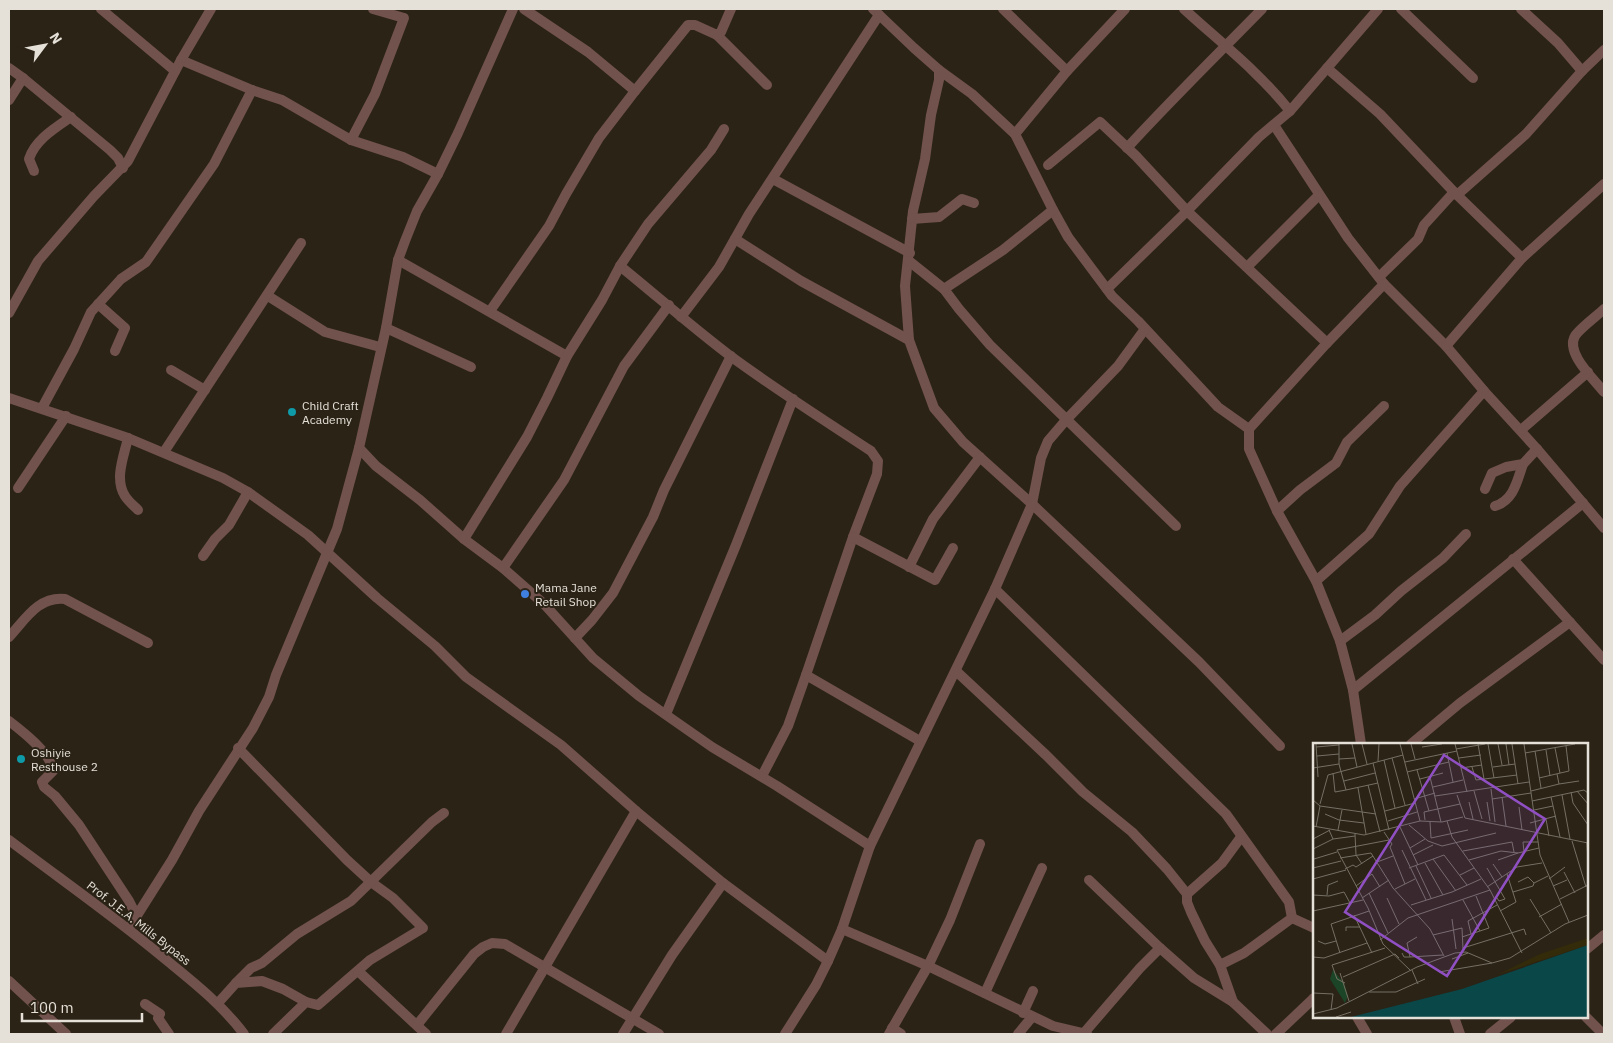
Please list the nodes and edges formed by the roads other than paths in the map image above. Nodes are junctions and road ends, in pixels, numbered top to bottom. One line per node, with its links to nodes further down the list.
1 (101, 9): 22 (street)
2 (211, 9): 18 (street)
3 (373, 9): 36 (street)
4 (513, 9): 41 (street)
5 (524, 9): 29 (street)
6 (731, 9): 15 (street)
7 (1003, 9): 23 (street)
8 (1123, 9): 23 (street)
9 (1184, 9): 16 (street)
10 (1262, 9): 16 (street)
11 (1378, 9): 20 (street)
12 (1401, 9): 26 (street)
13 (1521, 9): 24 (street)
14 (876, 12): 21 (street); 42 (street)
15 (717, 35): 27 (street); 29 (street)
16 (1227, 46): 31 (street); 37 (street)
17 (1604, 50): 24 (street)
18 (181, 60): 22 (street); 28 (street)
19 (9, 68): 25 (street)
20 (1327, 68): 31 (street); 44 (street)
21 (939, 70): 35 (street); 49 (street)
22 (175, 71): 39 (street)
23 (1067, 71): 35 (street)
24 (1582, 71): 44 (street)
25 (24, 78): 30 (street); 32 (street)
26 (1473, 78)
27 (767, 84)
28 (252, 90): 36 (street); 61 (street)
29 (634, 90): 64 (street)
30 (9, 100)
31 (1290, 112): 33 (street)
32 (71, 117): 39 (street); 40 (street)
33 (1274, 125): 45 (street); 48 (street)
34 (724, 130): 55 (street)
35 (1015, 134): 47 (street)
36 (351, 140): 41 (street)
37 (1128, 148): 38 (street); 48 (street)
38 (1048, 165)
39 (123, 168): 65 (street)
40 (34, 171)
41 (438, 174): 54 (street)
42 (773, 179): 50 (street); 52 (street)
43 (1602, 190): 53 (street)
44 (1456, 194): 53 (street); 57 (street)
45 (1319, 195): 56 (street); 57 (street)
46 (974, 203): 49 (street)
47 (1052, 210): 58 (street); 59 (street)
48 (1187, 211): 56 (street); 59 (street)
49 (912, 220): 52 (street)
50 (735, 239): 66 (street); 69 (street)
51 (301, 243): 60 (street)
52 (909, 257): 58 (street); 69 (street)
53 (1522, 258): 71 (street)
54 (398, 260): 64 (street); 67 (street)
55 (620, 266): 62 (street); 74 (street)
56 (1248, 266): 70 (street)
57 (1382, 281): 70 (street); 71 (street)
58 (944, 289): 87 (street)
59 (1107, 289): 68 (street)
60 (268, 296): 72 (street); 79 (street)
61 (98, 304): 73 (street); 85 (street)
62 (669, 305): 66 (street); 114 (street)
63 (1604, 309): 78 (street)
64 (490, 311): 74 (street)
65 (9, 313)
66 (681, 317): 75 (street)
67 (386, 328): 72 (street); 76 (street)
68 (1145, 329): 87 (street); 88 (street)
69 (908, 340): 94 (street)
70 (1327, 343): 88 (street)
71 (1446, 346): 80 (street)
72 (380, 347): 91 (street)
73 (115, 352)
74 (566, 356): 108 (street)
75 (731, 356): 83 (street); 119 (street)
76 (471, 367)
77 (171, 370): 79 (street)
78 (1588, 372): 81 (street); 89 (street)
79 (205, 390): 93 (street)
80 (1484, 391): 89 (street); 115 (street)
81 (1604, 392)
82 (9, 398): 85 (street)
83 (793, 399): 107 (street); 126 (street)
84 (1384, 406): 103 (street)
85 (42, 408): 86 (street)
86 (66, 416): 90 (street); 96 (street)
87 (1066, 420): 100 (street); 104 (street)
88 (1249, 429): 103 (street)
89 (1521, 430): 92 (street)
90 (128, 438): 93 (street); 102 (street)
91 (359, 448): 108 (street); 110 (street)
92 (1537, 449): 95 (street); 99 (street)
93 (164, 452): 98 (street)
94 (980, 457): 100 (street); 113 (street)
95 (1523, 464): 97 (street); 101 (street)
96 (18, 488)
97 (1485, 489)
98 (248, 492): 110 (street); 111 (street)
99 (1582, 503): 105 (street); 112 (street)
100 (1032, 504): 116 (street); 131 (street)
101 (1495, 506)
102 (138, 510)
103 (1277, 512): 115 (street)
104 (1176, 526)
105 (1604, 528)
106 (1466, 534): 120 (street)
107 (852, 537): 113 (street); 124 (street)
108 (464, 539): 114 (street)
109 (953, 548): 113 (street)
110 (327, 552): 132 (street); 134 (street)
111 (203, 556)
112 (1513, 559): 117 (street); 125 (street)
113 (909, 567)
114 (503, 568): 119 (street)
115 (1316, 581): 120 (street)
116 (995, 590): 123 (street); 136 (street)
117 (1570, 622): 122 (street); 130 (street)
118 (9, 637): 121 (street)
119 (575, 638): 126 (street)
120 (1340, 641): 125 (street)
121 (148, 643)
122 (1604, 660)
123 (956, 671): 128 (street); 144 (street)
124 (806, 676): 128 (street); 133 (street)
125 (1353, 690): 129 (street)
126 (666, 714): 133 (street)
127 (9, 720): 145 (street)
128 (920, 741): 139 (street)
129 (1361, 743)
130 (1412, 743)
131 (1280, 746)
132 (238, 748): 142 (street); 145 (street)
133 (762, 776): 139 (street)
134 (636, 811): 143 (street); 156 (street)
135 (444, 813): 142 (street)
136 (1241, 837): 144 (street); 146 (street)
137 (9, 840): 147 (street, Prof. J.E.A. Mills Bypass)
138 (980, 844): 155 (street)
139 (870, 846): 149 (street)
140 (1042, 868): 161 (street)
141 (1089, 880): 151 (street)
142 (371, 882): 157 (street); 159 (street)
143 (723, 883): 153 (street); 168 (street)
144 (1187, 894): 154 (street)
145 (136, 915): 147 (street)
146 (1292, 918): 148 (street); 154 (street)
147 (129, 928): 166 (street, Prof. J.E.A. Mills Bypass)
148 (1313, 928)
149 (842, 929): 153 (street); 155 (street)
150 (1604, 935): 152 (street)
151 (1160, 948): 164 (street); 185 (street)
152 (1588, 949)
153 (828, 961): 183 (street)
154 (1220, 965): 164 (street)
155 (928, 966): 161 (street); 175 (street)
156 (546, 967): 168 (street); 173 (street); 180 (street)
157 (358, 971): 163 (street); 173 (street)
158 (9, 980): 176 (street)
159 (236, 983): 163 (street); 166 (street)
160 (1033, 991): 167 (street)
161 (985, 993): 167 (street)
162 (1313, 999): 187 (street)
163 (306, 1002): 174 (street)
164 (1232, 1002): 186 (street)
165 (145, 1004): 177 (street)
166 (218, 1004): 178 (street, Prof. J.E.A. Mills Bypass)
167 (1028, 1015): 184 (street); 185 (street)
168 (632, 1018): 181 (street); 182 (street)
169 (1358, 1018): 188 (street)
170 (1454, 1018): 189 (street)
171 (1509, 1018): 190 (street)
172 (1587, 1018): 191 (street)
173 (418, 1025): 179 (street)
174 (279, 1032)
175 (894, 1032)
176 (66, 1034)
177 (169, 1034)
178 (244, 1034)
179 (426, 1034)
180 (506, 1034)
181 (622, 1034)
182 (659, 1034)
183 (785, 1034)
184 (1018, 1034)
185 (1086, 1034)
186 (1266, 1034)
187 (1276, 1034)
188 (1367, 1034)
189 (1460, 1034)
190 (1490, 1034)
191 (1603, 1034)

